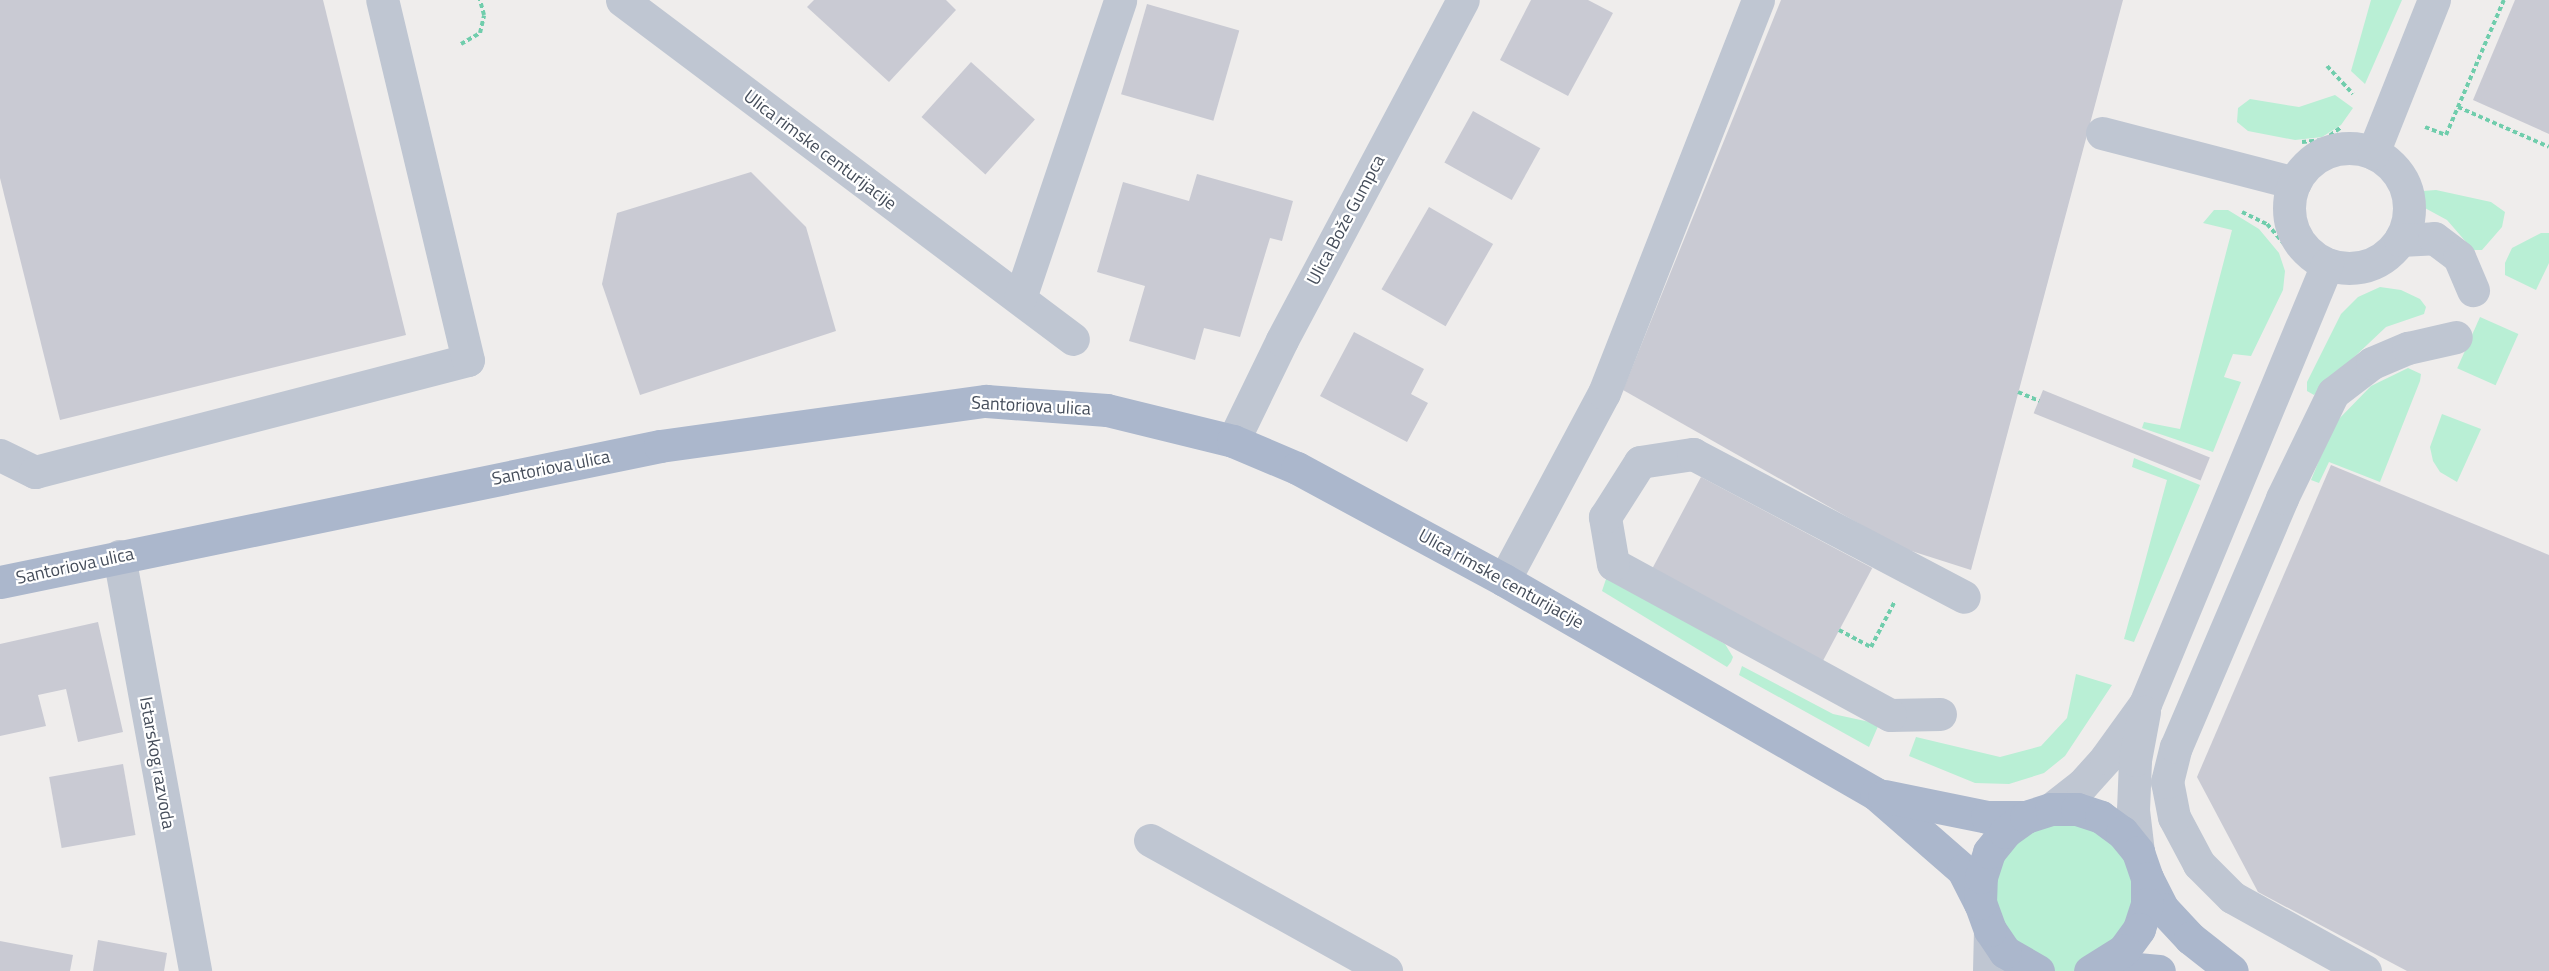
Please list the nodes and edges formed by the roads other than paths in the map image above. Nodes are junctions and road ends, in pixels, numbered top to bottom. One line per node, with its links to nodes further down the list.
1 (382, 0): 18 (street)
2 (622, 0): 13 (street, Ulica rimske centurijacije)
3 (1120, 0): 13 (street)
4 (1463, 0): 17 (street, Ulica Bože Gumpca)
5 (1758, 0): 20 (street)
6 (2434, 0): 8 (street)
7 (2102, 132): 9 (street)
8 (2373, 153): 9 (street); 10 (street)
9 (2295, 183): 11 (street)
10 (2400, 240): 11 (street); 12 (street)
11 (2326, 264): 23 (street)
12 (2473, 290)
13 (1020, 298): 15 (street, Ulica rimske centurijacije)
14 (2456, 337): 37 (street)
15 (1073, 339)
16 (1107, 410): 17 (main road, Ulica rimske centurijacije); 19 (main road, Santoriova ulica)
17 (1233, 441): 20 (main road, Ulica rimske centurijacije)
18 (0, 454)
19 (119, 556): 21 (main road, Santoriova ulica); 31 (street, Istarskog razvoda)
20 (1504, 580): 25 (main road, Ulica rimske centurijacije)
21 (0, 582)
22 (1964, 597): 24 (street)
23 (2145, 704): 26 (street); 28 (street)
24 (1940, 714)
25 (1876, 794): 26 (main road, Ulica rimske centurijacije); 29 (main road, Ulica rimske centurijacije)
26 (2039, 813): 28 (main road, Ulica rimske centurijacije); 29 (main road)
27 (1150, 840): 32 (street)
28 (2142, 865): 30 (main road); 36 (main road)
29 (1985, 917): 33 (street); 34 (main road, Ulica rimske centurijacije)
30 (2097, 968): 35 (main road)
31 (195, 971)
32 (1386, 971)
33 (1989, 971)
34 (2038, 971)
35 (2159, 971)
36 (2232, 971)
37 (2365, 971)

